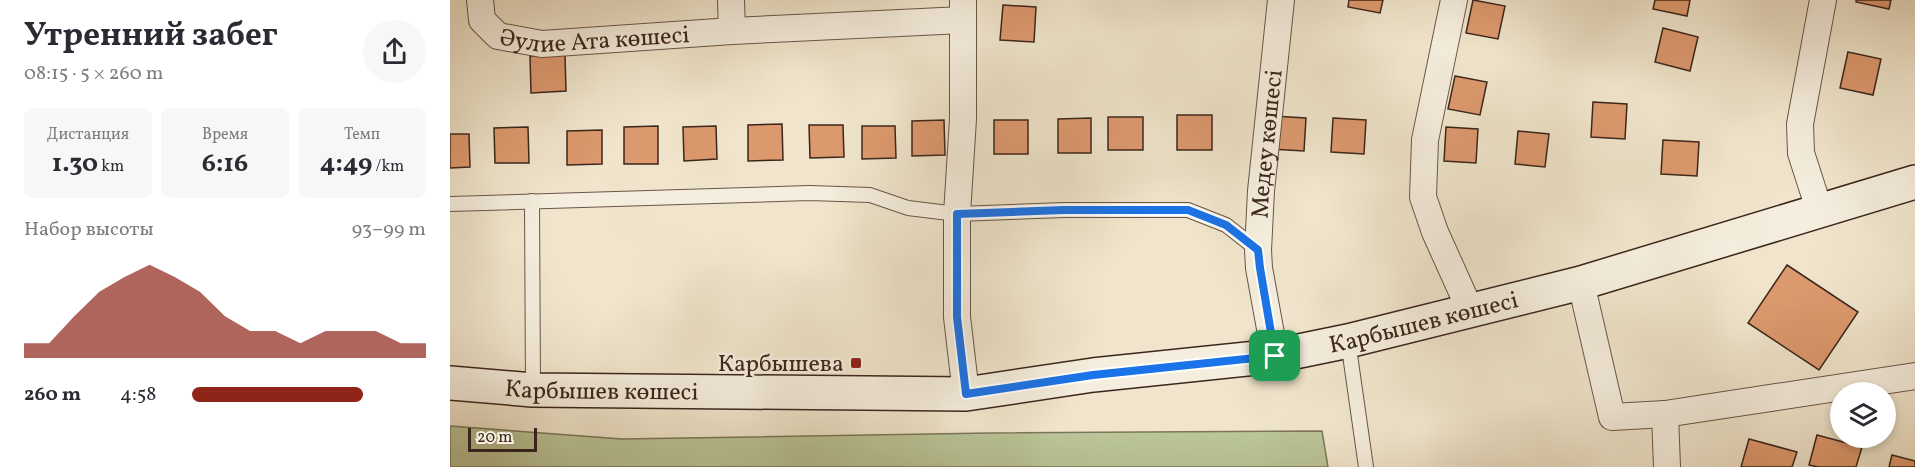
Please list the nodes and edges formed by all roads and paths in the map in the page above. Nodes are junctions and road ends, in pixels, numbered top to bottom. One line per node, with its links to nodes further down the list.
1 (480, 0): 7 (street, Әулие Ата көшесі)
2 (730, 0): 7 (street)
3 (1281, 0): 13 (street, Медеу көшесі)
4 (1454, 0): 15 (street)
5 (1823, 0): 11 (street)
6 (963, 10): 7 (street, Әулие Ата көшесі); 12 (street)
7 (732, 31)
8 (1915, 182): 11 (street, Карбышев көшесі)
9 (532, 201): 10 (lane); 12 (lane); 20 (lane)
10 (450, 204)
11 (1820, 212): 14 (street, Карбышев көшесі)
12 (957, 214): 13 (lane); 21 (street)
13 (1258, 250): 17 (street, Медеу көшесі)
14 (1581, 283): 15 (street, Карбышев көшесі); 22 (street)
15 (1471, 312): 16 (street, Карбышев көшесі)
16 (1348, 341): 17 (street, Карбышев көшесі); 23 (lane)
17 (1275, 356): 21 (street, Карбышев көшесі)
18 (1915, 376): 22 (street)
19 (450, 383): 20 (street, Карбышев көшесі)
20 (533, 390): 21 (street, Карбышев көшесі)
21 (966, 394)
22 (1665, 414): 24 (street)
23 (1366, 467)
24 (1667, 467)

